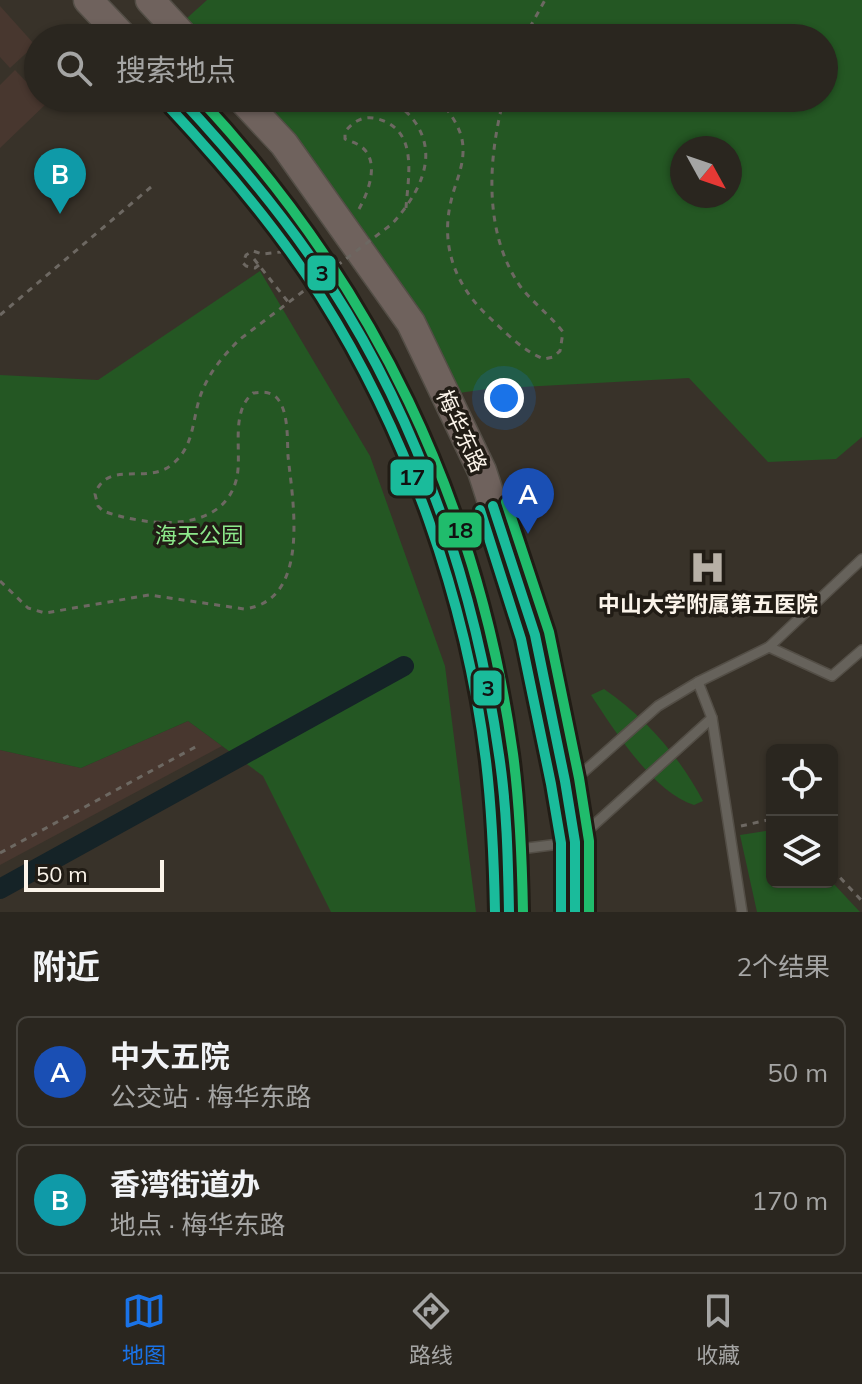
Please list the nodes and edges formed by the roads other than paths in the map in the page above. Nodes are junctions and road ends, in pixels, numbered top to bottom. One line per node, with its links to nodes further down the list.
1 (88, 0): 3 (main road)
2 (150, 0): 4 (main road)
3 (111, 24)
4 (172, 24)
5 (192, 112): 14 (main road)
6 (254, 112): 12 (main road, 梅华东路)
7 (862, 559): 8 (lane)
8 (769, 647): 9 (lane); 10 (lane)
9 (862, 650)
10 (698, 682): 11 (lane); 12 (lane)
11 (712, 718): 13 (lane); 17 (lane)
12 (566, 787): 13 (main road, 梅华东路)
13 (575, 842): 14 (lane); 16 (main road, 梅华东路)
14 (510, 850): 15 (main road)
15 (509, 912)
16 (575, 912)
17 (742, 912)

